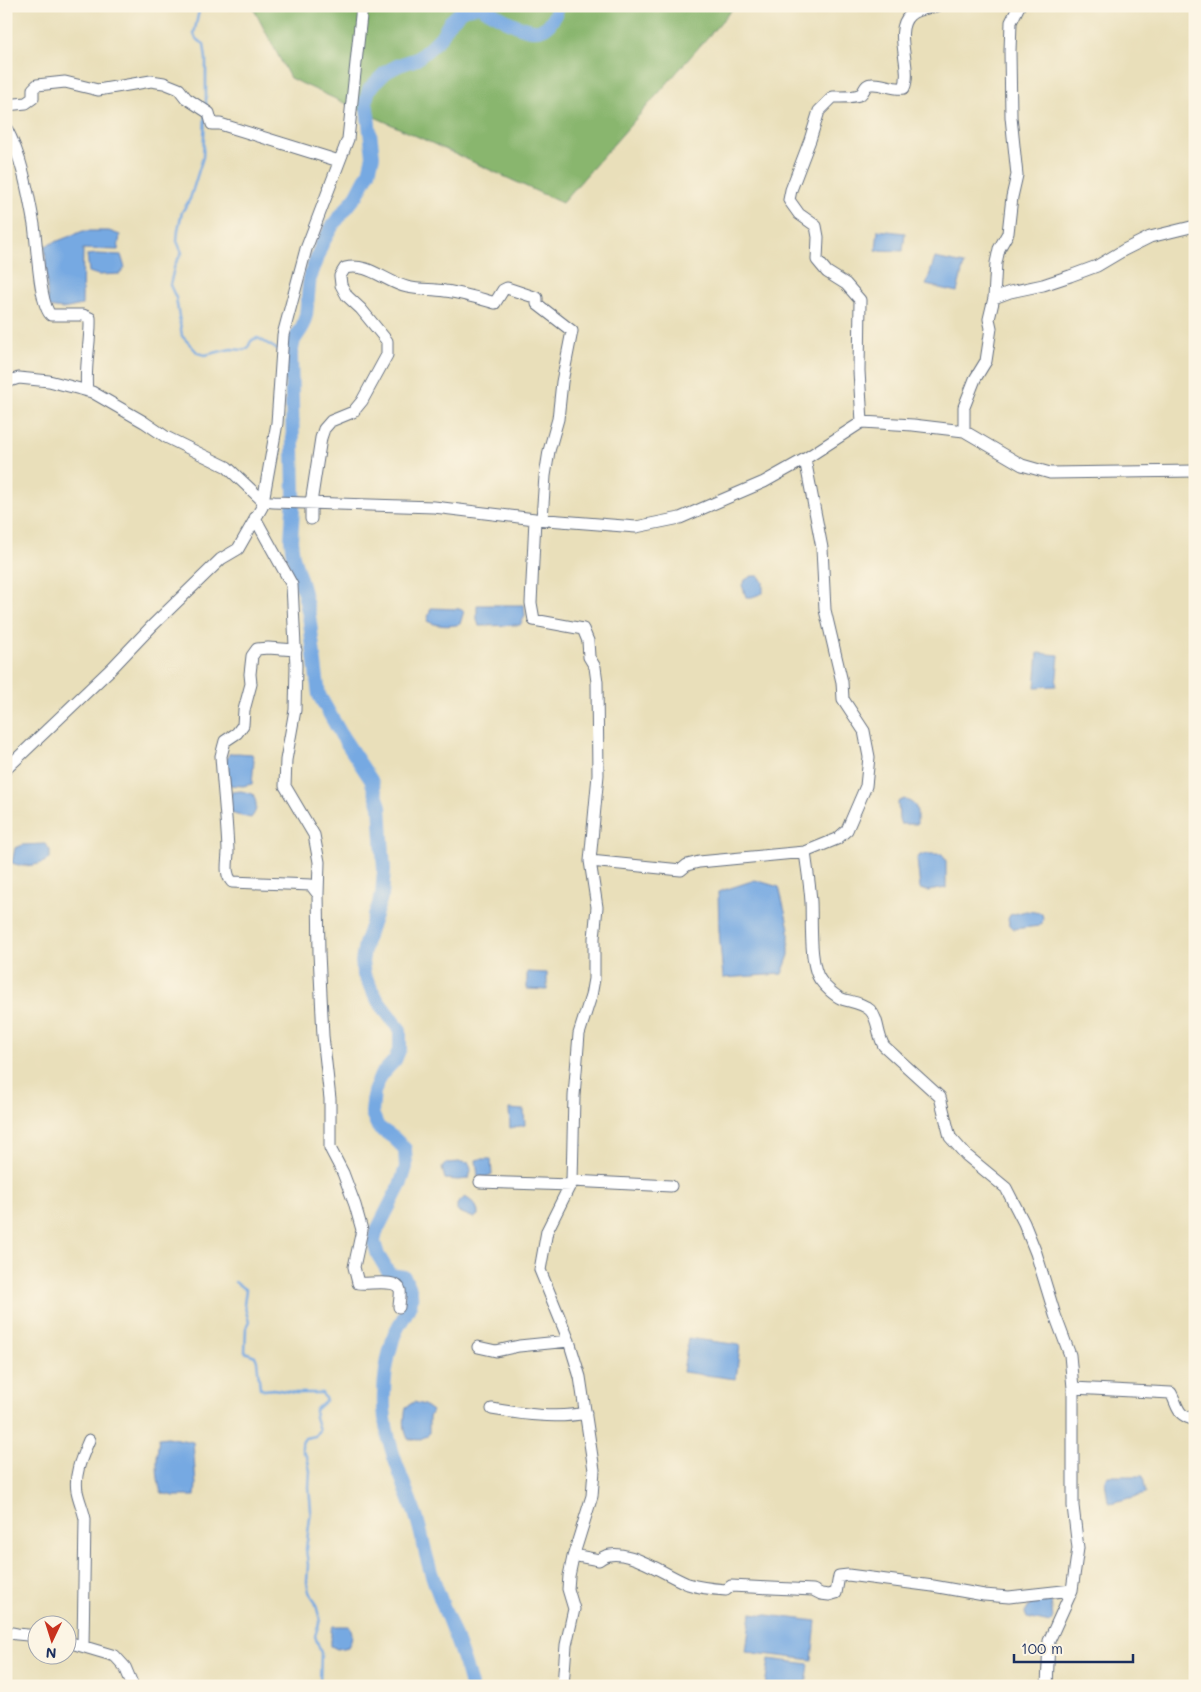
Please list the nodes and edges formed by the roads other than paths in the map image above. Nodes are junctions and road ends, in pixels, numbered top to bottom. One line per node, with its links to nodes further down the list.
1 (362, 6): 6 (street)
2 (936, 6): 11 (street)
3 (1019, 6): 8 (street)
4 (6, 106): 6 (street)
5 (6, 128): 10 (street)
6 (339, 161): 15 (street)
7 (1195, 226): 8 (street)
8 (994, 298): 12 (street)
9 (6, 382): 10 (street)
10 (87, 391): 15 (street)
11 (862, 422): 12 (street); 13 (street)
12 (964, 431): 14 (street)
13 (805, 459): 19 (street); 22 (street)
14 (1195, 471)
15 (263, 500): 16 (street); 17 (street)
16 (306, 503): 18 (street); 19 (street); 19 (street)
17 (255, 518): 20 (street); 21 (street)
18 (311, 519)
19 (538, 519): 23 (street)
20 (296, 650): 24 (street); 24 (street)
21 (6, 769)
22 (805, 852): 23 (street); 31 (street)
23 (590, 860): 26 (street)
24 (318, 894): 28 (street)
25 (480, 1182): 26 (street)
26 (571, 1183): 27 (street); 29 (street)
27 (670, 1186)
28 (399, 1307)
29 (570, 1341): 30 (street); 33 (street)
30 (478, 1347)
31 (1073, 1388): 34 (street); 37 (street)
32 (492, 1409): 33 (street)
33 (586, 1413): 36 (street)
34 (1195, 1420)
35 (89, 1440): 41 (street)
36 (574, 1551): 37 (street); 43 (street)
37 (1072, 1590): 44 (street)
38 (6, 1632): 39 (street)
39 (28, 1635)
40 (78, 1645): 41 (street)
41 (83, 1646): 42 (street)
42 (133, 1686)
43 (563, 1686)
44 (1047, 1686)

